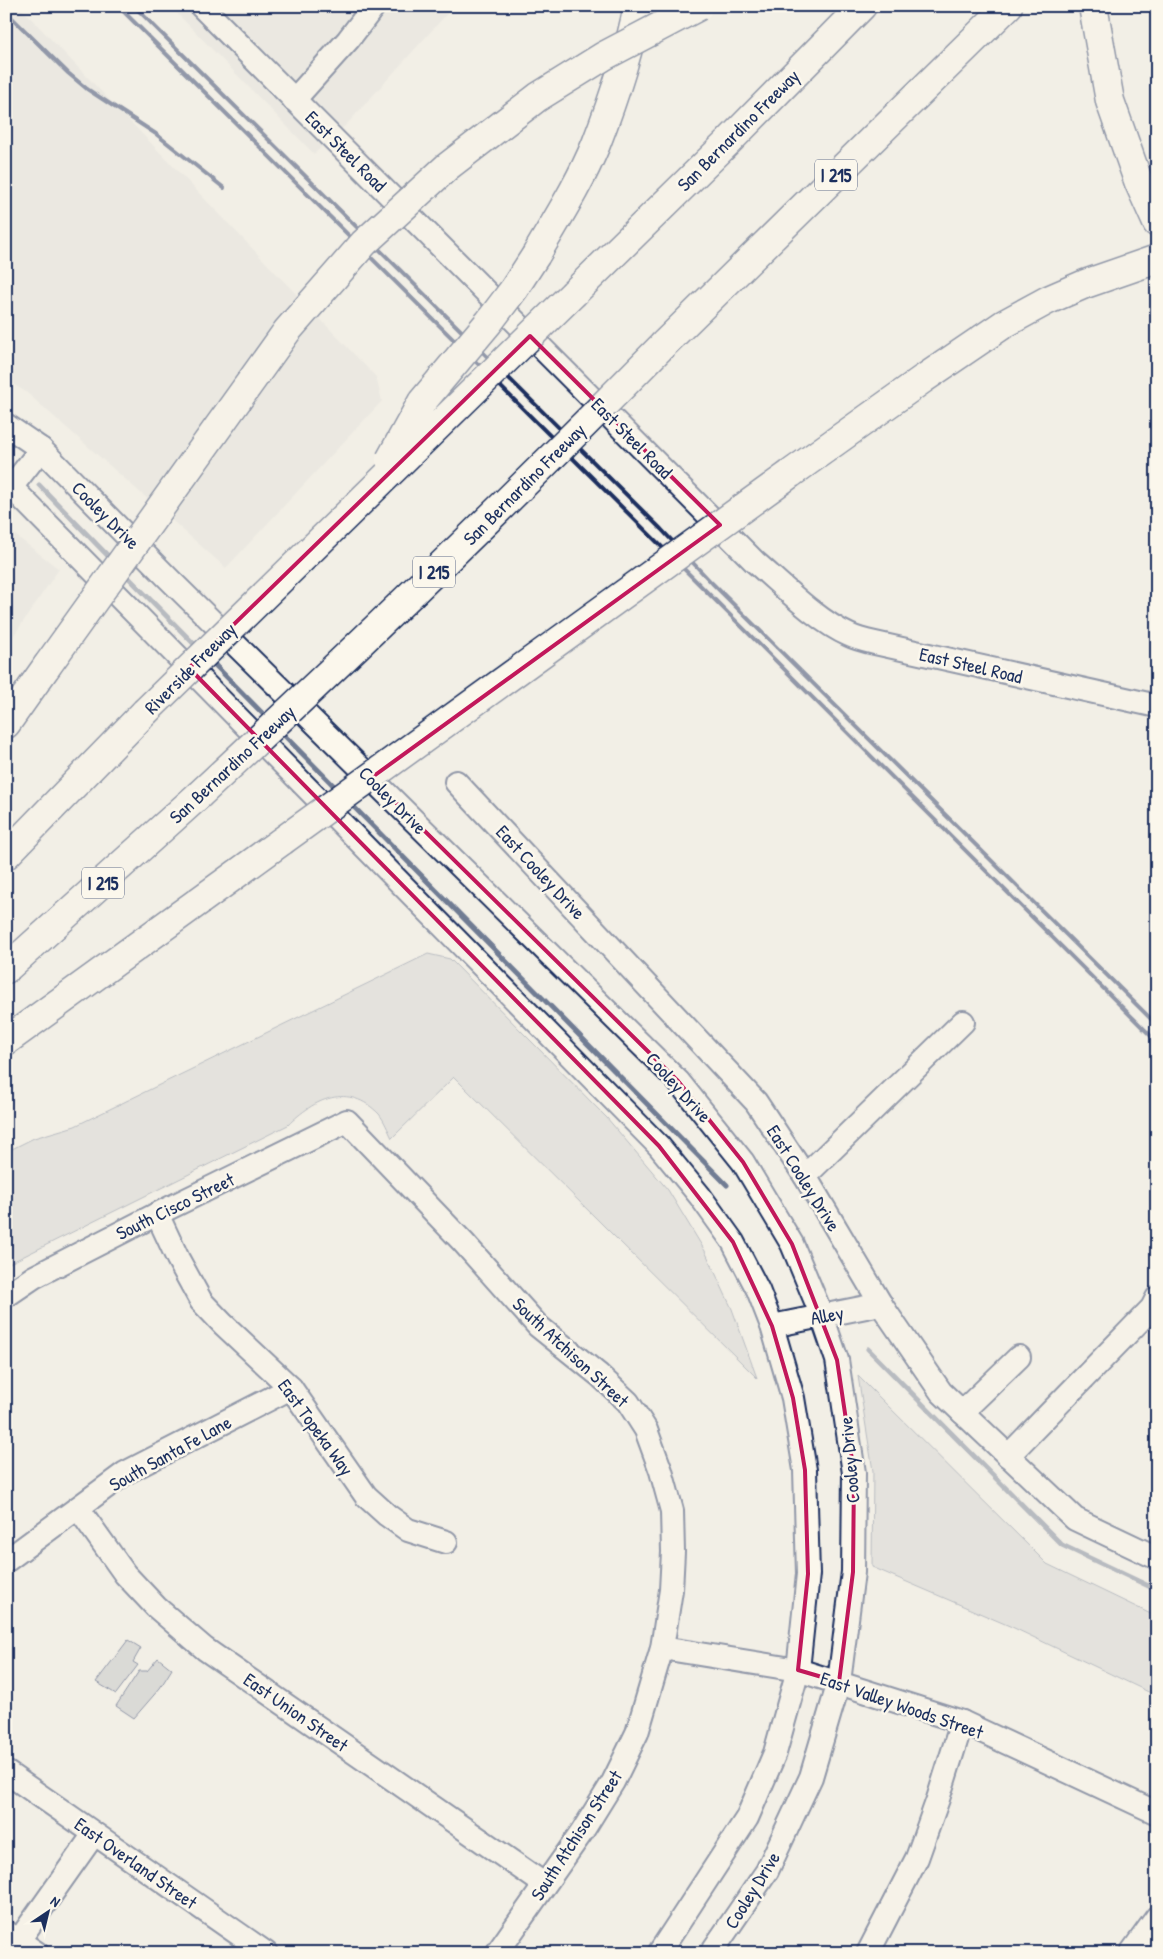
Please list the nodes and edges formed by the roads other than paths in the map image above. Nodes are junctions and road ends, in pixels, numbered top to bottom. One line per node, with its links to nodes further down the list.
1 (200, 6): 8 (street, East Steel Road)
2 (374, 6): 8 (street)
3 (638, 6): 13 (highway, bridge)
4 (699, 6): 16 (highway, bridge)
5 (862, 6): 13 (highway, San Bernardino Freeway, bridge)
6 (1008, 6): 19 (highway, San Bernardino Freeway / I 215, bridge)
7 (1093, 6): 9 (highway)
8 (294, 100): 15 (street, East Steel Road)
9 (1157, 223)
10 (1157, 259): 21 (highway, bridge)
11 (6, 424): 12 (street, Cooley Drive)
12 (41, 449): 14 (street); 28 (street, Cooley Drive)
13 (378, 484): 18 (highway, Riverside Freeway, bridge)
14 (8, 488): 29 (street)
15 (1157, 706)
16 (6, 724)
17 (456, 782): 23 (street, East Cooley Drive)
18 (6, 855)
19 (6, 969)
20 (963, 1022): 23 (street)
21 (6, 1041)
22 (347, 1121): 24 (street, South Cisco Street); 38 (street, South Atchison Street)
23 (805, 1176): 27 (street, East Cooley Drive)
24 (157, 1214): 25 (street, South Cisco Street); 31 (street, East Topeka Way)
25 (6, 1296)
26 (1157, 1298): 33 (street)
27 (881, 1304): 28 (street, Alley); 32 (street, East Cooley Drive)
28 (822, 1316): 29 (street, Alley); 40 (street, Cooley Drive)
29 (772, 1326): 39 (street)
30 (1019, 1357): 32 (street)
31 (291, 1388): 34 (street, South Santa Fe Lane); 35 (street, East Topeka Way)
32 (962, 1412): 33 (street, East Cooley Drive)
33 (1008, 1456): 36 (street, East Cooley Drive)
34 (78, 1508): 37 (street, South Santa Fe Lane); 45 (street, East Union Street)
35 (446, 1542)
36 (1157, 1558)
37 (6, 1561)
38 (662, 1648): 39 (street, East Valley Woods Street); 45 (street, South Atchison Street)
39 (798, 1670): 40 (street, East Valley Woods Street); 51 (street)
40 (839, 1682): 41 (street, East Valley Woods Street); 52 (street, Cooley Drive)
41 (962, 1722): 43 (street, East Valley Woods Street); 53 (street)
42 (6, 1772): 44 (street, East Overland Street)
43 (1157, 1813)
44 (94, 1834): 47 (street); 49 (street, East Overland Street)
45 (544, 1884): 50 (street, South Atchison Street)
46 (1157, 1917): 54 (street)
47 (11, 1942): 48 (street)
48 (37, 1953)
49 (266, 1953)
50 (497, 1953)
51 (660, 1953)
52 (711, 1953)
53 (868, 1953)
54 (1131, 1953)

